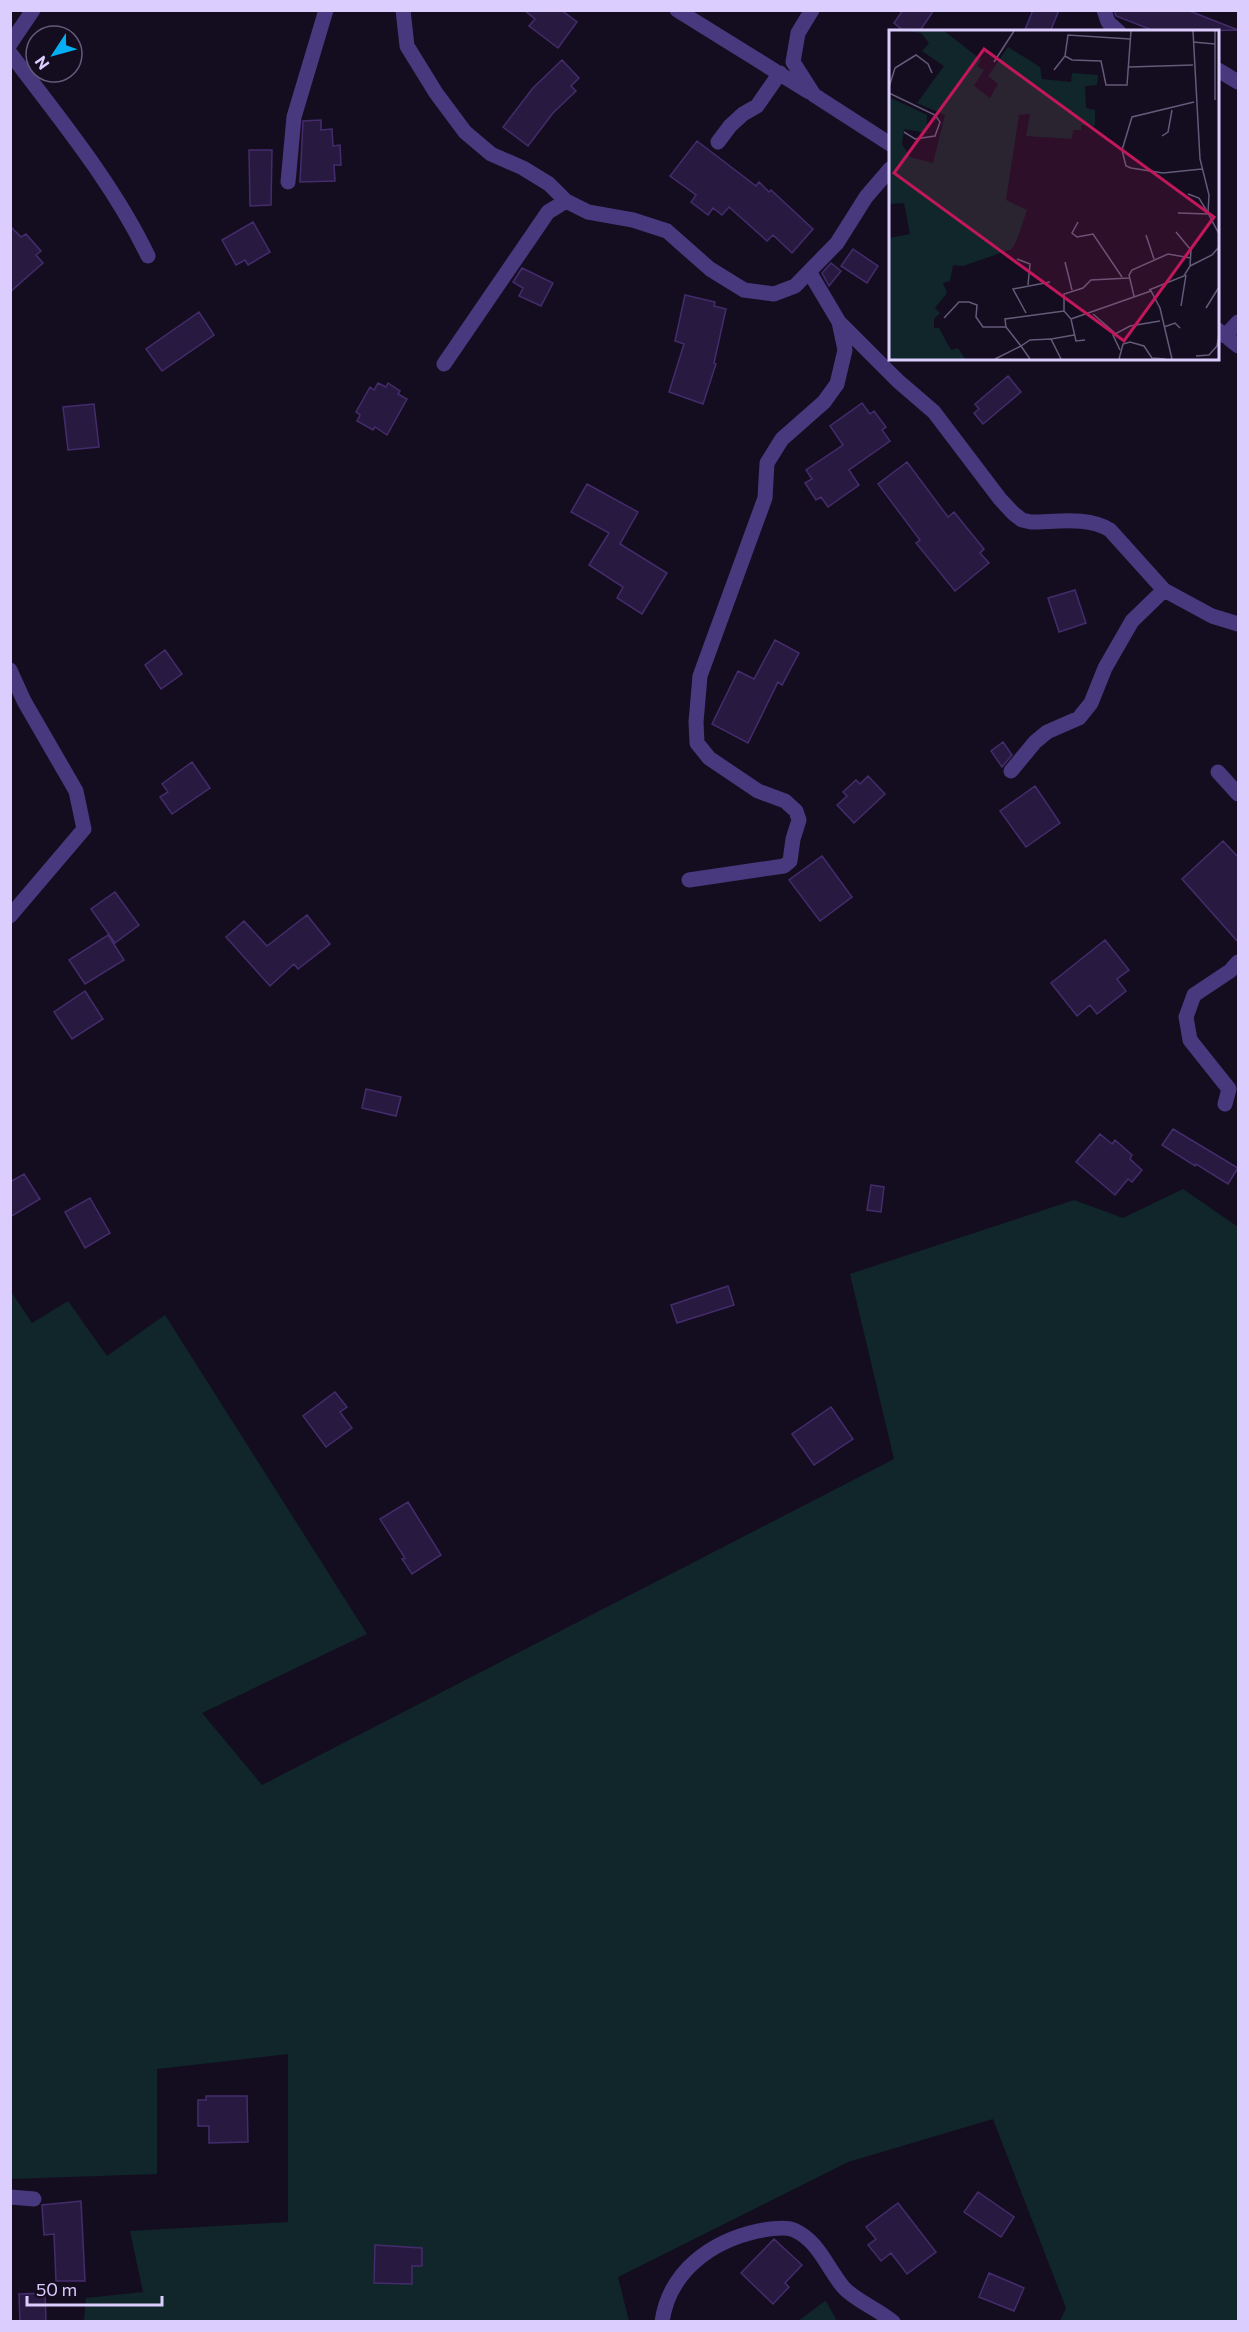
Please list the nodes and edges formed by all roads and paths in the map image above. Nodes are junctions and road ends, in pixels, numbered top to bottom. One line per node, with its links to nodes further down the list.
1 (33, 10): 8 (street)
2 (326, 10): 17 (street)
3 (403, 10): 18 (street)
4 (677, 10): 11 (street)
5 (812, 10): 13 (street)
6 (1104, 10): 7 (street)
7 (1117, 30)
8 (10, 44)
9 (10, 53): 19 (street)
10 (1219, 71): 12 (street)
11 (780, 73): 13 (street); 14 (street)
12 (1239, 82)
13 (814, 95): 15 (street)
14 (718, 142)
15 (889, 143)
16 (889, 171): 20 (street)
17 (288, 182)
18 (566, 201): 20 (street); 25 (street)
19 (148, 256)
20 (810, 273): 21 (street)
21 (839, 322): 26 (street); 32 (street)
22 (1239, 322): 23 (street)
23 (1221, 333): 24 (street)
24 (1239, 346)
25 (444, 364)
26 (1164, 590): 27 (street); 29 (street)
27 (1239, 624)
28 (10, 670): 33 (street)
29 (1011, 771)
30 (1218, 772): 31 (street)
31 (1239, 794)
32 (689, 880)
33 (10, 916)
34 (1239, 962): 35 (street)
35 (1225, 1104)
36 (10, 2197): 37 (street)
37 (34, 2199)
38 (662, 2322): 39 (street)
39 (892, 2322)

